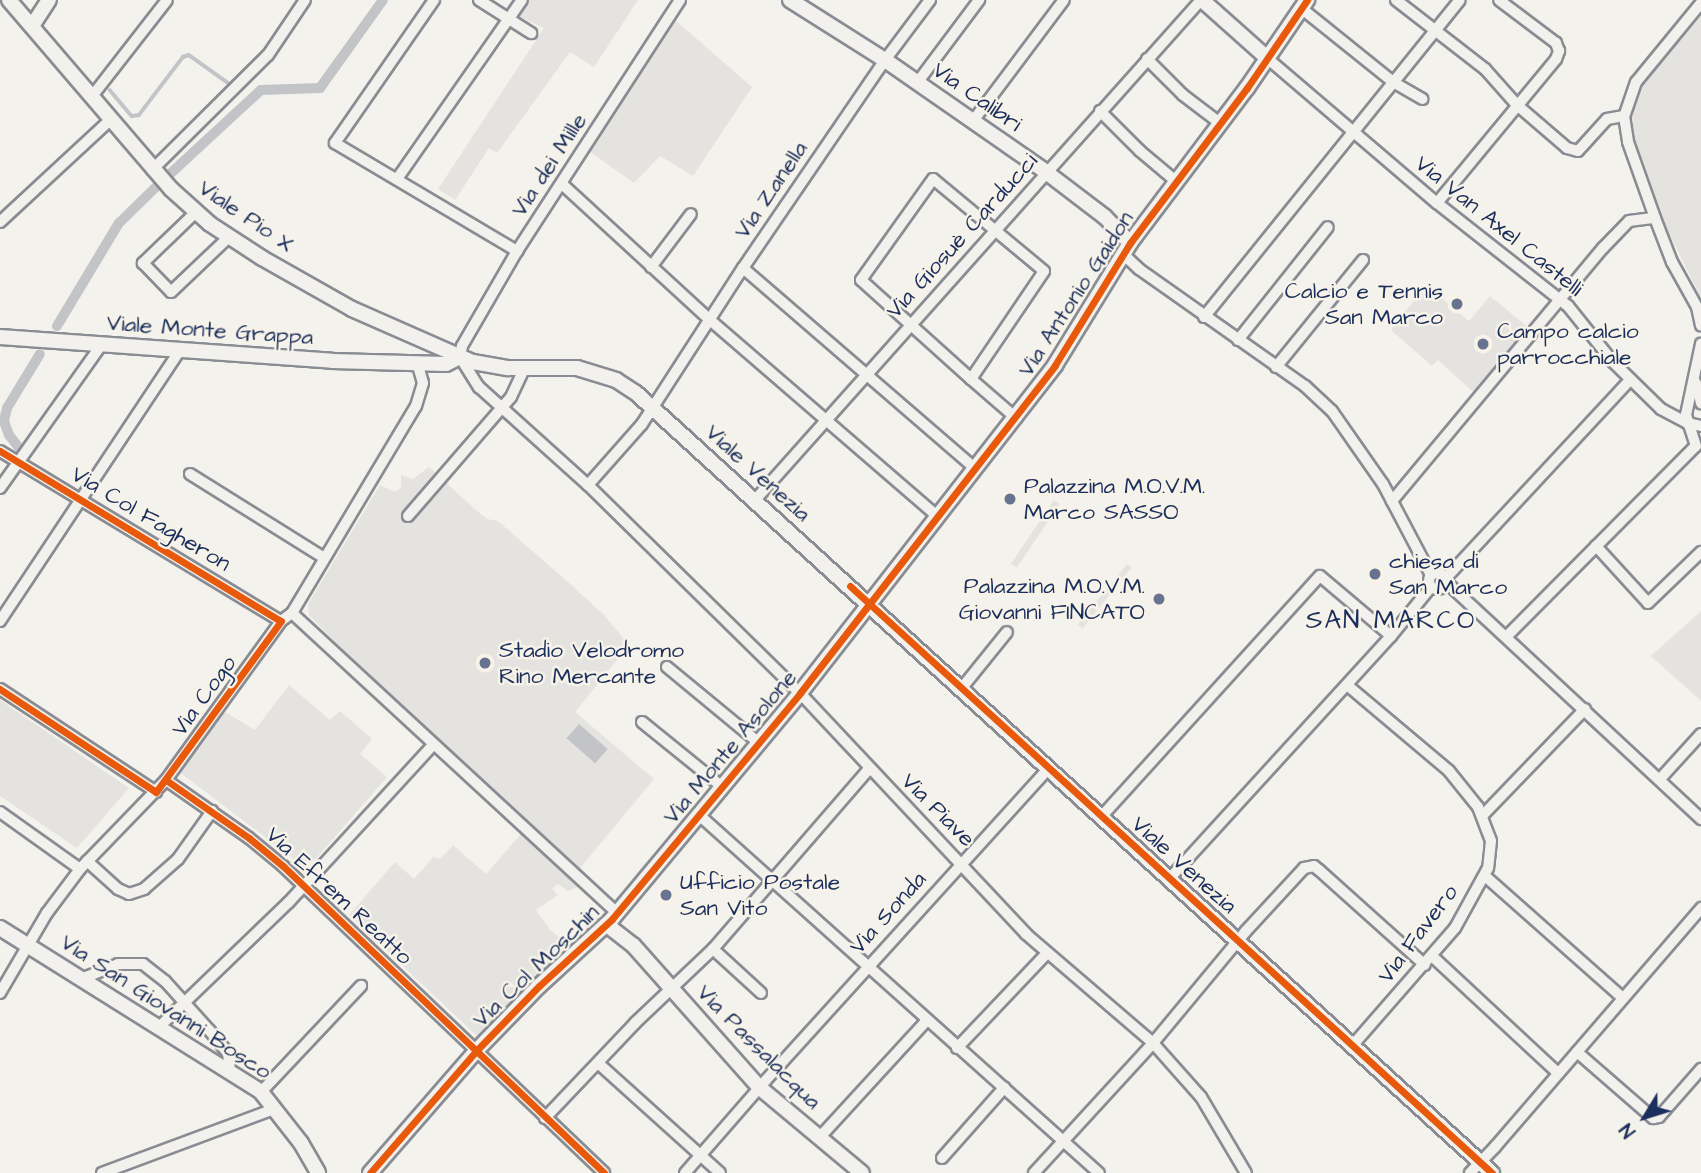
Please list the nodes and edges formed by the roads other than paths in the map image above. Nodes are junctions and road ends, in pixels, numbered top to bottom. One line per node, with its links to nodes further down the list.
1 (9, 0): 20 (street, Viale Pio X)
2 (49, 0): 20 (street)
3 (167, 0): 28 (street)
4 (305, 0): 37 (street)
5 (434, 0): 39 (street)
6 (479, 0): 19 (street)
7 (522, 0): 19 (street)
8 (680, 0): 41 (street, Via dei Mille)
9 (790, 0): 25 (street, Via Calibri)
10 (930, 0): 25 (street, Via Zanella)
11 (979, 0): 27 (street)
12 (1064, 0): 34 (street)
13 (1201, 0): 23 (street); 24 (street, Via Giosuè Carducci)
14 (1396, 0): 21 (street)
15 (1460, 0): 21 (street)
16 (1499, 0): 30 (street)
17 (1701, 3): 32 (street)
18 (1304, 4): 23 (street, Via Antonio Gaidon); 26 (street)
19 (509, 19): 22 (street); 39 (street)
20 (32, 26): 28 (street, Viale Pio X)
21 (1435, 31): 26 (street); 30 (street)
22 (531, 33)
23 (1267, 58): 35 (street, Via Antonio Gaidon); 36 (street, Via Van Axel Castelli)
24 (1147, 59): 31 (street, Via Giosuè Carducci); 35 (street)
25 (885, 60): 27 (street, Via Calibri); 54 (street, Via Zanella)
26 (1393, 82): 29 (street); 36 (street)
27 (917, 83): 34 (street, Via Calibri)
28 (93, 95): 33 (street, Viale Pio X)
29 (1423, 99)
30 (1517, 105): 32 (street); 42 (street)
31 (1100, 111): 38 (street, Via Giosuè Carducci); 40 (street)
32 (1624, 116): 45 (street)
33 (109, 121): 37 (street, Viale Pio X); 46 (street)
34 (973, 121): 38 (street, Via Calibri)
35 (1220, 124): 40 (street, Via Antonio Gaidon)
36 (1355, 132): 42 (street, Via Van Axel Castelli); 56 (street)
37 (152, 170): 43 (street, Viale Pio X)
38 (1046, 172): 48 (street, Via Giosuè Carducci); 50 (street, Via Calibri)
39 (397, 179): 51 (street)
40 (1177, 182): 50 (street, Via Antonio Gaidon)
41 (562, 184): 51 (street, Via dei Mille); 53 (street)
42 (1437, 203): 55 (street, Via Van Axel Castelli)
43 (195, 212): 49 (street, Viale Pio X); 49 (street)
44 (691, 214): 53 (street)
45 (1655, 218): 55 (street); 59 (street)
46 (0, 222)
47 (1328, 227): 62 (street)
48 (995, 230): 58 (street, Via Giosuè Carducci); 58 (street); 72 (street)
49 (229, 237): 60 (street, Viale Pio X)
50 (1127, 248): 56 (street); 79 (street, Via Antonio Gaidon)
51 (517, 251): 66 (street, Via dei Mille)
52 (1363, 260): 70 (street)
53 (651, 267): 57 (street)
54 (743, 268): 57 (street, Via Zanella); 71 (street)
55 (1559, 299): 73 (street, Via Van Axel Castelli); 91 (street)
56 (1205, 317): 62 (street)
57 (710, 320): 78 (street, Via Zanella); 80 (street)
58 (911, 325): 71 (street, Via Giosuè Carducci); 72 (street)
59 (1701, 326)
60 (406, 332): 66 (street, Viale Pio X); 67 (street)
61 (0, 337): 64 (street, Viale Monte Grappa)
62 (1238, 340): 70 (street)
63 (1701, 344): 74 (street)
64 (102, 345): 65 (street, Viale Monte Grappa); 84 (street)
65 (179, 352): 67 (street, Viale Monte Grappa); 89 (street)
66 (460, 357): 67 (street, Viale Monte Grappa); 68 (street, Viale Pio X); 75 (street, Via Piave)
67 (417, 362): 96 (street)
68 (485, 366): 69 (street, Viale Venezia); 75 (street)
69 (525, 367): 77 (street); 78 (street, Viale Venezia)
70 (1276, 367): 91 (street)
71 (866, 374): 80 (street, Via Giosuè Carducci); 85 (street)
72 (971, 379): 79 (street)
73 (1630, 380): 81 (street, Via Van Axel Castelli); 97 (street)
74 (1695, 380): 76 (street); 81 (street)
75 (480, 387): 77 (street, Via Piave)
76 (1701, 403)
77 (503, 407): 87 (street, Via Piave); 92 (street)
78 (652, 407): 87 (street); 90 (street, Viale Venezia)
79 (1016, 418): 85 (street, Via Antonio Gaidon)
80 (824, 420): 90 (street, Via Giosuè Carducci); 93 (street)
81 (1687, 423): 82 (street, Via Van Axel Castelli); 94 (street)
82 (1701, 426)
83 (0, 451): 84 (street, Via Col Fagheron)
84 (18, 463): 88 (street); 89 (street, Via Col Fagheron)
85 (975, 468): 93 (street, Via Antonio Gaidon)
86 (190, 474): 96 (street)
87 (588, 485): 110 (street, Via Piave)
88 (0, 488)
89 (82, 500): 101 (street); 102 (street, Via Col Fagheron)
90 (755, 500): 99 (street, Viale Venezia)
91 (1392, 500): 98 (street)
92 (408, 516)
93 (937, 516): 99 (street, Via Antonio Gaidon)
94 (1596, 546): 95 (street); 105 (street)
95 (1701, 552)
96 (323, 557): 100 (street)
97 (1445, 580): 98 (street); 105 (street)
98 (1431, 581): 104 (street)
99 (869, 604): 109 (street, Viale Venezia); 110 (street, Via Monte Asolone)
100 (292, 613): 102 (street, Via Cogo); 115 (street)
101 (0, 621)
102 (281, 621): 119 (street, Via Cogo)
103 (1007, 632): 109 (street)
104 (1391, 636): 107 (street); 126 (street)
105 (1506, 637): 111 (street)
106 (667, 667): 114 (street)
107 (1347, 685): 125 (street, Via Favero); 131 (street)
108 (0, 689): 121 (street)
109 (961, 689): 116 (street, Viale Venezia)
110 (800, 693): 114 (street, Via Monte Asolone); 117 (street, Via Piave)
111 (1586, 709): 118 (street); 125 (street)
112 (642, 722): 120 (street)
113 (1701, 734): 118 (street)
114 (758, 742): 120 (street, Via Monte Asolone)
115 (433, 745): 133 (street); 135 (street)
116 (1049, 768): 126 (street, Viale Venezia); 128 (street, Via Sonda)
117 (869, 769): 128 (street, Via Piave); 132 (street)
118 (1660, 779): 127 (street)
119 (166, 780): 121 (street, Via Cogo); 122 (street, Via Efrem Reatto)
120 (721, 786): 124 (street, Via Monte Asolone)
121 (156, 792): 129 (street, Via Cogo)
122 (212, 811): 129 (street); 133 (street, Via Efrem Reatto)
123 (0, 812): 129 (street)
124 (698, 814): 132 (street); 135 (street, Via Monte Asolone)
125 (1483, 815): 130 (street, Via Favero)
126 (1102, 816): 131 (street, Viale Venezia)
127 (1701, 819)
128 (962, 863): 142 (street, Via Piave); 144 (street, Via Sonda)
129 (83, 865): 139 (street, Via Cogo)
130 (1485, 876): 143 (street, Via Favero); 150 (street)
131 (1170, 878): 138 (street, Viale Venezia)
132 (773, 883): 141 (street); 144 (street)
133 (305, 886): 151 (street); 157 (street, Via Efrem Reatto)
134 (1701, 908): 150 (street)
135 (617, 913): 136 (street, Via Col Moschin); 140 (street)
136 (607, 925): 140 (street); 157 (street, Via Col Moschin)
137 (0, 928): 139 (street, Via San Giovanni Bosco)
138 (1239, 941): 143 (street); 154 (street); 155 (street, Viale Venezia)
139 (28, 945): 145 (street, Via San Giovanni Bosco); 148 (street, Via Cogo)
140 (633, 945): 147 (street, Via Passalacqua)
141 (713, 949): 147 (street); 149 (street)
142 (1046, 953): 154 (street, Via Piave); 156 (street)
143 (1429, 961): 155 (street, Via Favero); 162 (street)
144 (868, 966): 152 (street); 163 (street, Via Sonda)
145 (81, 979): 151 (street); 153 (street, Via San Giovanni Bosco)
146 (361, 986): 165 (street)
147 (670, 989): 159 (street); 163 (street, Via Passalacqua)
148 (0, 993)
149 (761, 993)
150 (1623, 998): 158 (street)
151 (184, 1001): 153 (street); 161 (street)
152 (927, 1020): 156 (street); 168 (street)
153 (159, 1027): 161 (street, Via San Giovanni Bosco)
154 (1153, 1043): 169 (street); 182 (street, Via Piave)
155 (1353, 1045): 172 (street, Viale Venezia)
156 (957, 1048): 164 (street)
157 (475, 1052): 167 (street, Via Efrem Reatto); 176 (street, Via Col Moschin)
158 (1577, 1052): 160 (street); 162 (street)
159 (598, 1063): 167 (street); 170 (street)
160 (1701, 1069)
161 (230, 1071): 165 (street, Via San Giovanni Bosco)
162 (1558, 1073): 172 (street)
163 (759, 1087): 168 (street, Via Passalacqua); 170 (street, Via Sonda)
164 (1004, 1088): 169 (street); 171 (street)
165 (261, 1092): 166 (street, Via San Giovanni Bosco)
166 (274, 1109): 174 (street); 175 (street, Via San Giovanni Bosco)
167 (545, 1118): 177 (street, Via Efrem Reatto)
168 (820, 1138): 180 (street, Via Passalacqua)
169 (1065, 1140): 173 (street); 181 (street)
170 (700, 1155): 178 (street, Via Sonda); 179 (street)
171 (942, 1158)
172 (1486, 1168): 183 (street)
173 (1036, 1171)
174 (102, 1173)
175 (318, 1173)
176 (370, 1173)
177 (604, 1173)
178 (685, 1173)
179 (720, 1173)
180 (862, 1173)
181 (1099, 1173)
182 (1247, 1173)
183 (1469, 1173)

